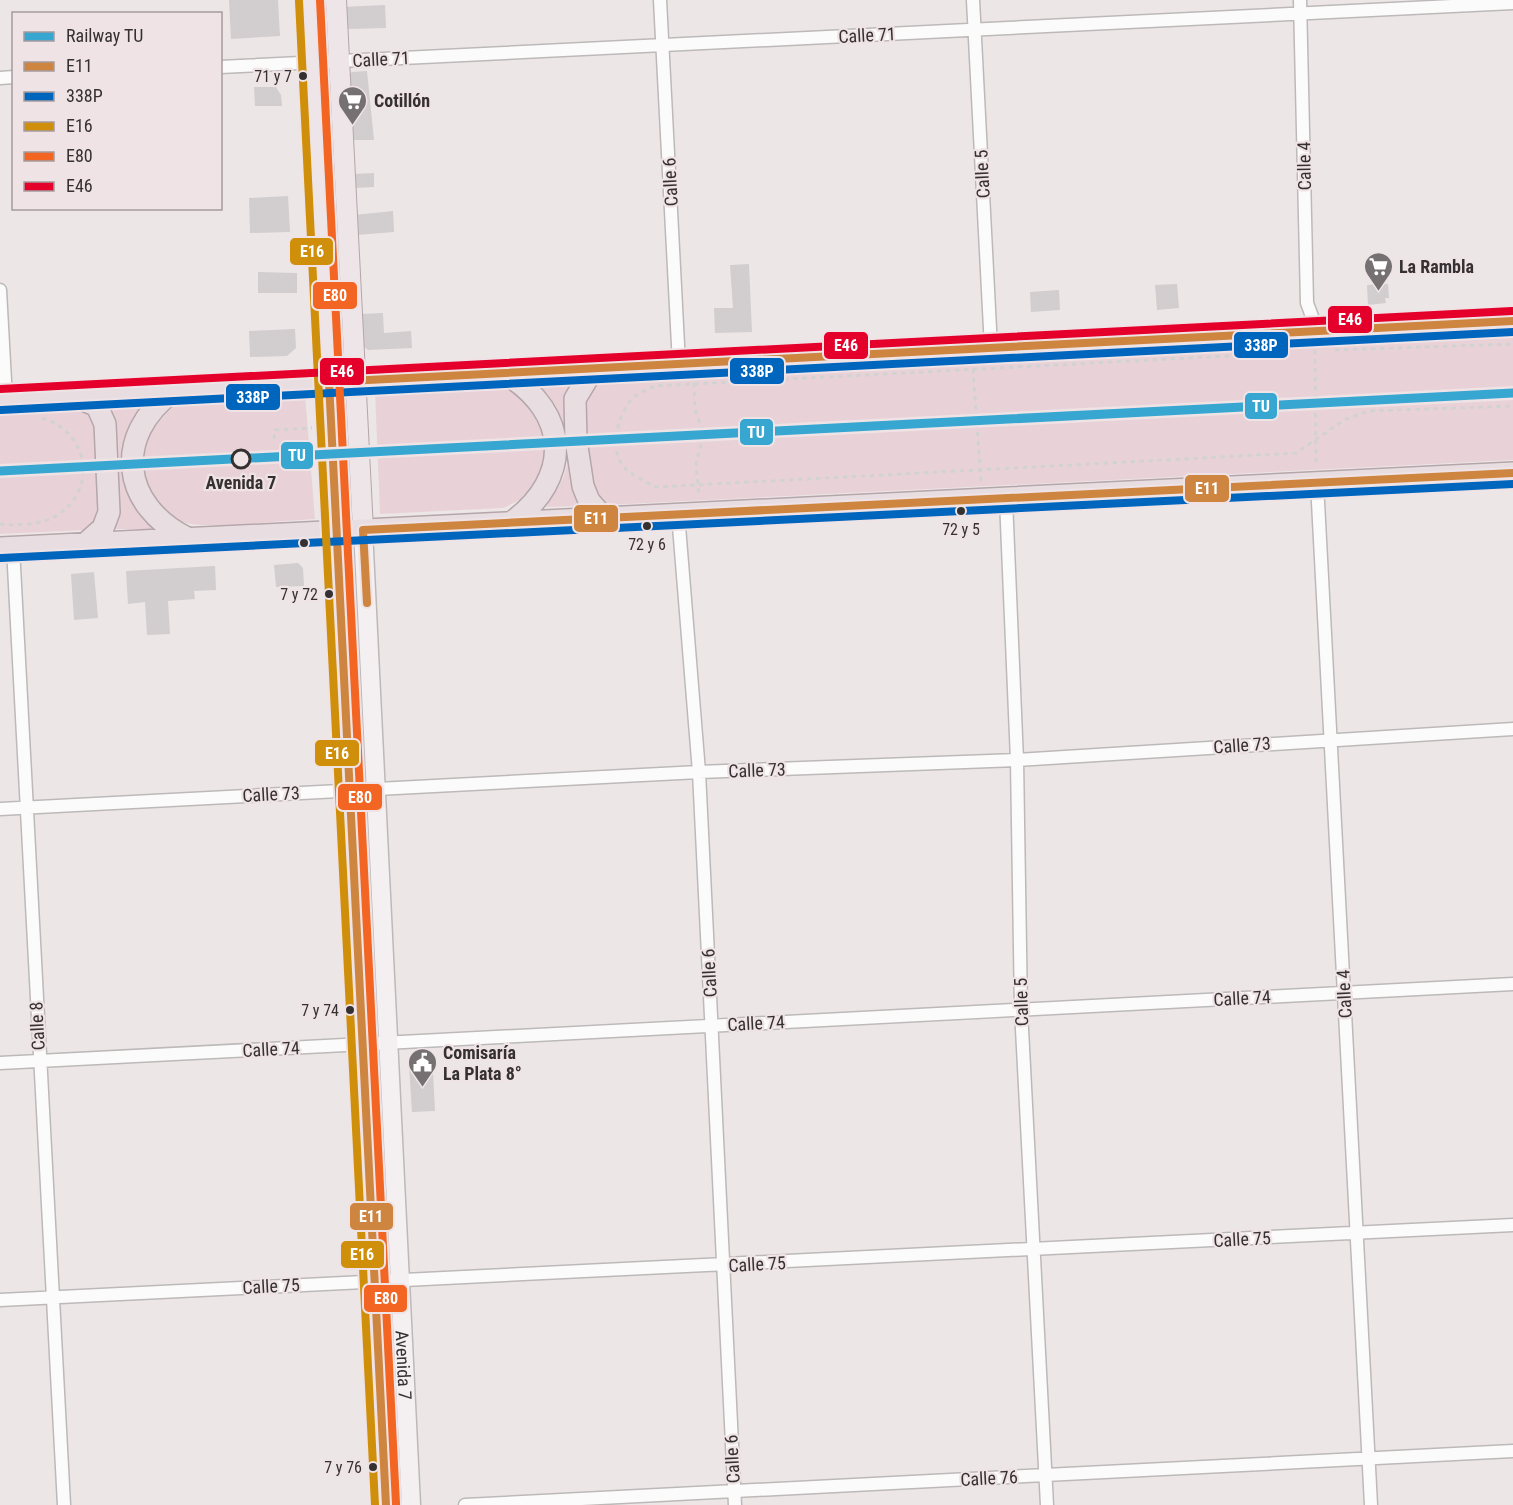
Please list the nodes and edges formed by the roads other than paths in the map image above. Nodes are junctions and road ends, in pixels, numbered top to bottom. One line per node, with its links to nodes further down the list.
1 (309, 0): 11 (main road, Avenida 7)
2 (336, 0): 10 (main road, Avenida 7)
3 (660, 0): 9 (street, Calle 6)
4 (973, 0): 8 (street, Calle 5)
5 (1300, 0): 7 (street, Calle 4)
6 (1513, 3): 7 (street, Calle 71)
7 (1301, 13): 8 (street, Calle 71); 15 (street, Calle 4)
8 (974, 30): 9 (street, Calle 71); 16 (street, Calle 5)
9 (662, 45): 10 (street, Calle 71); 18 (street, Calle 6)
10 (339, 61): 11 (street, Calle 71); 20 (main road, Avenida 7)
11 (312, 63): 12 (street, Calle 71); 21 (main road, Avenida 7)
12 (222, 67)
13 (0, 290): 24 (street)
14 (1513, 321): 15 (highway)
15 (1316, 341): 16 (highway)
16 (981, 349): 18 (highway)
17 (593, 369): 18 (highway); 19 (highway); 29 (highway)
18 (689, 370)
19 (506, 374): 20 (highway); 30 (highway)
20 (356, 381): 21 (highway); 31 (main road, Avenida 7)
21 (329, 382): 22 (highway); 32 (main road, Avenida 7)
22 (173, 391): 23 (highway); 33 (highway)
23 (75, 396): 24 (highway); 34 (highway)
24 (3, 399)
25 (1513, 473): 26 (highway)
26 (1317, 483): 27 (highway); 37 (street, Calle 4)
27 (1006, 500): 28 (highway); 38 (street, Calle 5)
28 (678, 514): 29 (highway); 39 (street, Calle 6)
29 (604, 518): 30 (highway)
30 (512, 522): 31 (highway)
31 (363, 530): 32 (highway); 40 (main road, Avenida 7)
32 (336, 532): 33 (highway); 41 (main road, Avenida 7)
33 (189, 538): 34 (highway)
34 (85, 544): 35 (highway)
35 (6, 548): 42 (street, Calle 8)
36 (1513, 729): 37 (street, Calle 73)
37 (1330, 739): 38 (street, Calle 73); 45 (street, Calle 4)
38 (1017, 760): 39 (street, Calle 73); 46 (street, Calle 5)
39 (699, 772): 40 (street, Calle 73); 47 (street, Calle 6)
40 (375, 789): 41 (street, Calle 73); 48 (main road, Avenida 7)
41 (349, 790): 42 (street, Calle 73); 49 (main road, Avenida 7)
42 (26, 807): 43 (street, Calle 73); 50 (street, Calle 8)
43 (0, 808)
44 (1513, 984): 45 (street, Calle 74)
45 (1344, 993): 46 (street, Calle 74); 53 (street, Calle 4)
46 (1021, 1010): 47 (street, Calle 74); 54 (street, Calle 5)
47 (711, 1026): 48 (street, Calle 74); 55 (street, Calle 6)
48 (388, 1043): 49 (street, Calle 74); 56 (main road, Avenida 7)
49 (362, 1044): 50 (street, Calle 74); 57 (main road, Avenida 7)
50 (39, 1061): 51 (street, Calle 74); 58 (street, Calle 8)
51 (0, 1063)
52 (1513, 1225): 53 (street, Calle 75)
53 (1357, 1233): 54 (street, Calle 75); 61 (street, Calle 4)
54 (1034, 1250): 55 (street, Calle 75); 62 (street, Calle 5)
55 (723, 1266): 56 (street, Calle 75); 63 (street, Calle 6)
56 (401, 1280): 57 (street, Calle 75); 66 (main road, Avenida 7)
57 (374, 1281): 58 (street, Calle 75); 65 (main road, Avenida 7)
58 (52, 1298): 59 (street, Calle 75); 64 (street, Calle 8)
59 (0, 1300)
60 (1513, 1451): 61 (street, Calle 76)
61 (1369, 1458): 62 (street, Calle 76); 70 (street, Calle 4)
62 (1046, 1475): 63 (street, Calle 76); 69 (street, Calle 5)
63 (734, 1491): 67 (street, Calle 76); 68 (street, Calle 6)
64 (64, 1505)
65 (386, 1505)
66 (411, 1505)
67 (465, 1505)
68 (735, 1505)
69 (1047, 1505)
70 (1371, 1505)

